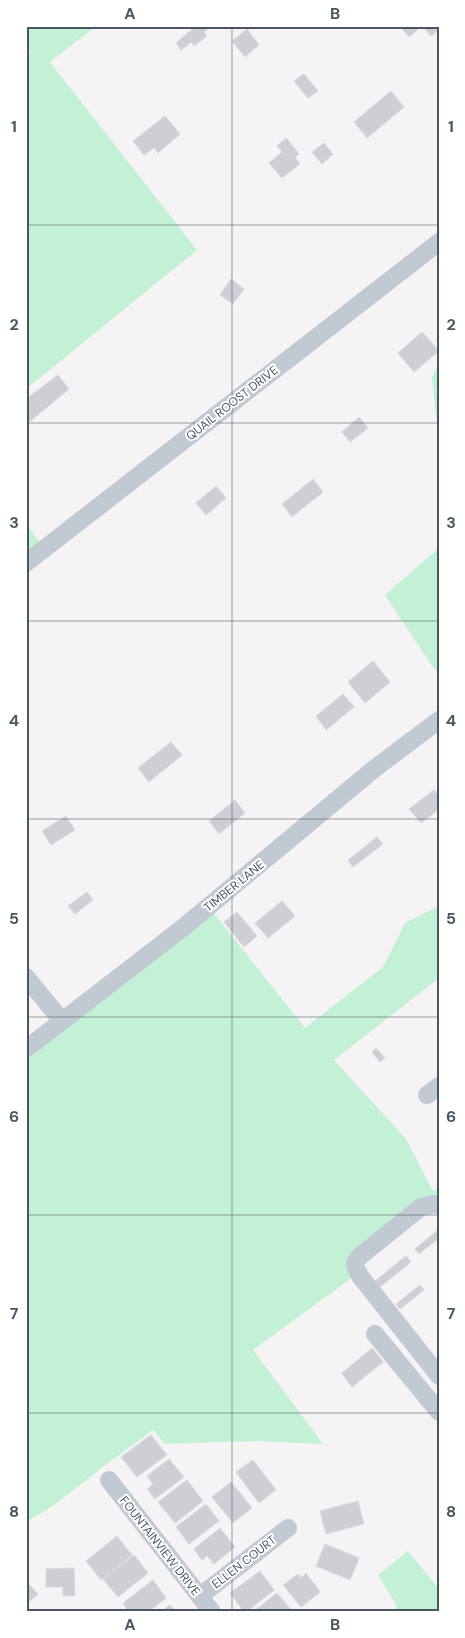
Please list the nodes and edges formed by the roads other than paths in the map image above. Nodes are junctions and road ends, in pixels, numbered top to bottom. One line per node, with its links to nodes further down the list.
1 (439, 242): 2 (street, QUAIL ROOST DRIVE)
2 (26, 563)
3 (439, 720): 5 (street, TIMBER LANE)
4 (26, 977): 5 (street)
5 (62, 1021): 6 (street, TIMBER LANE)
6 (26, 1049)
7 (439, 1206): 9 (street)
8 (375, 1334): 10 (street)
9 (439, 1376)
10 (439, 1412)
11 (109, 1480): 13 (street, FOUNTAINVIEW DRIVE)
12 (288, 1528): 13 (street, ELLEN COURT)
13 (200, 1596): 14 (street, FOUNTAINVIEW DRIVE)
14 (212, 1612)

